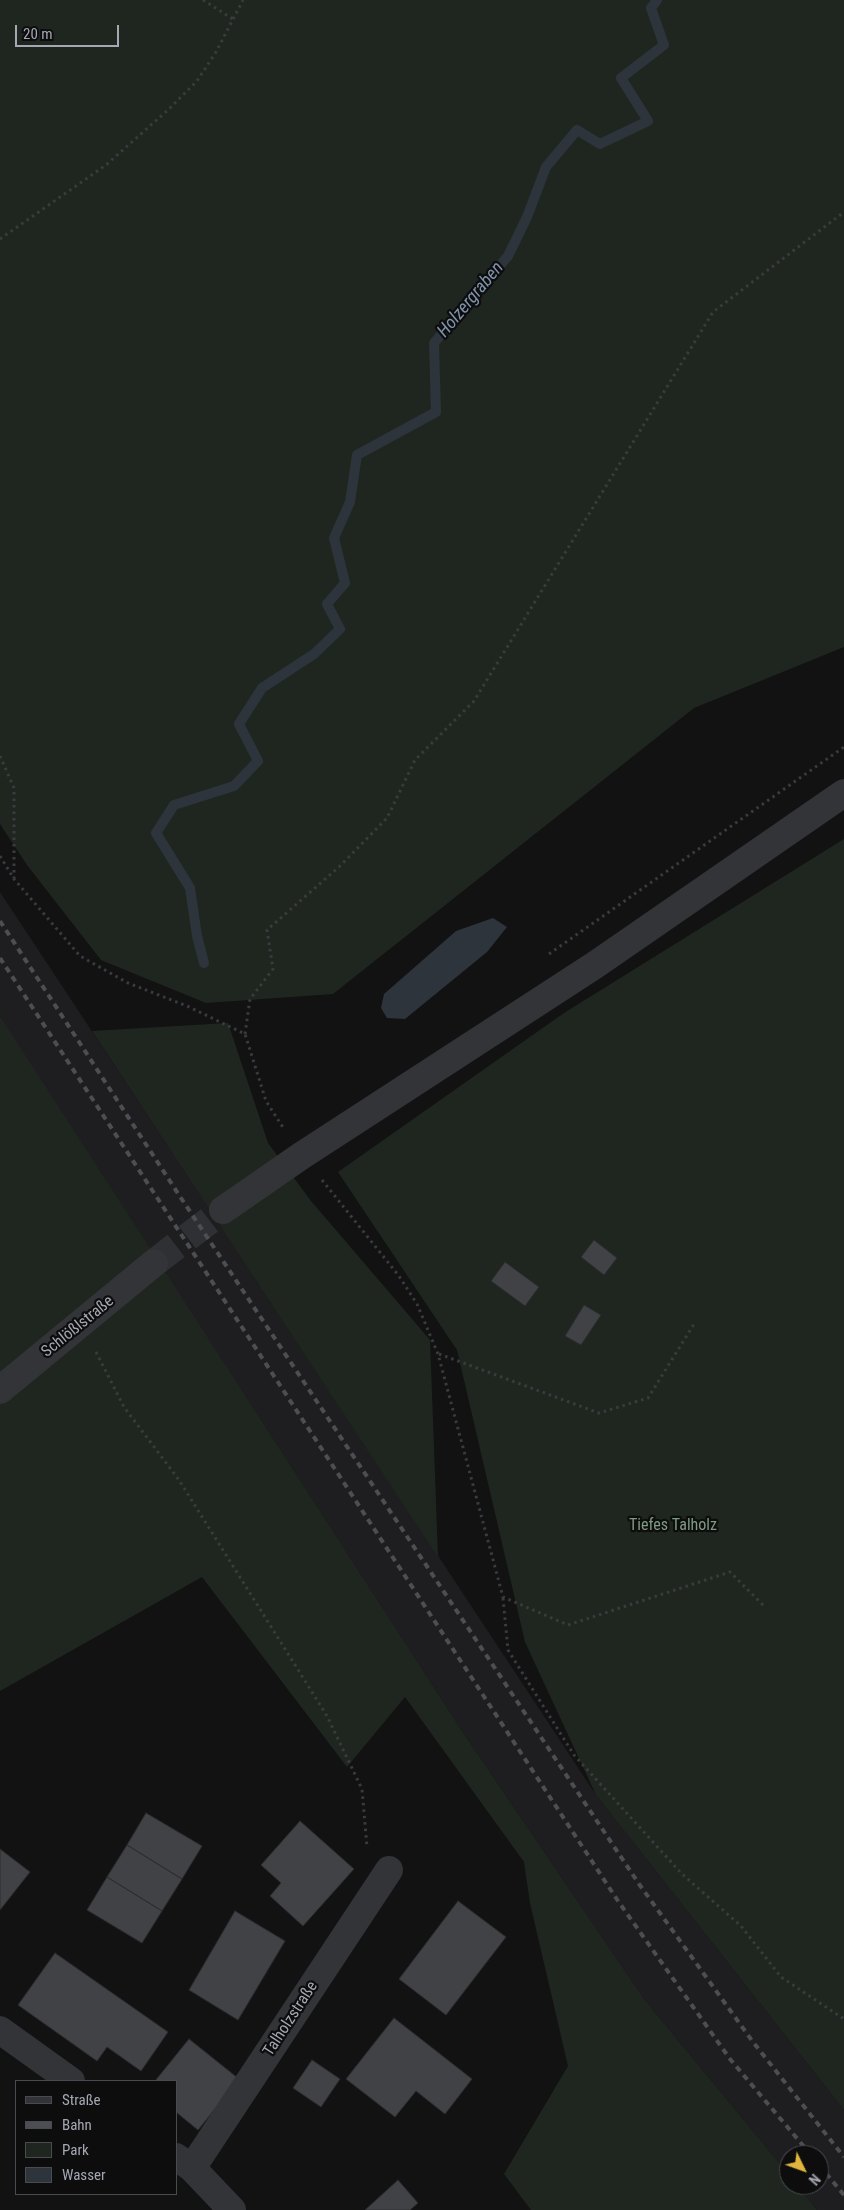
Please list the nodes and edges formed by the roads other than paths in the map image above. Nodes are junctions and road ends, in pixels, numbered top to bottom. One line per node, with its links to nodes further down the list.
1 (844, 793): 2 (street)
2 (223, 1210)
3 (154, 1263): 4 (street, Schlößlstraße)
4 (0, 1390)
5 (389, 1870): 8 (street, Talholzstraße)
6 (0, 2030): 7 (street)
7 (70, 2080)
8 (184, 2163): 9 (street)
9 (232, 2210)

